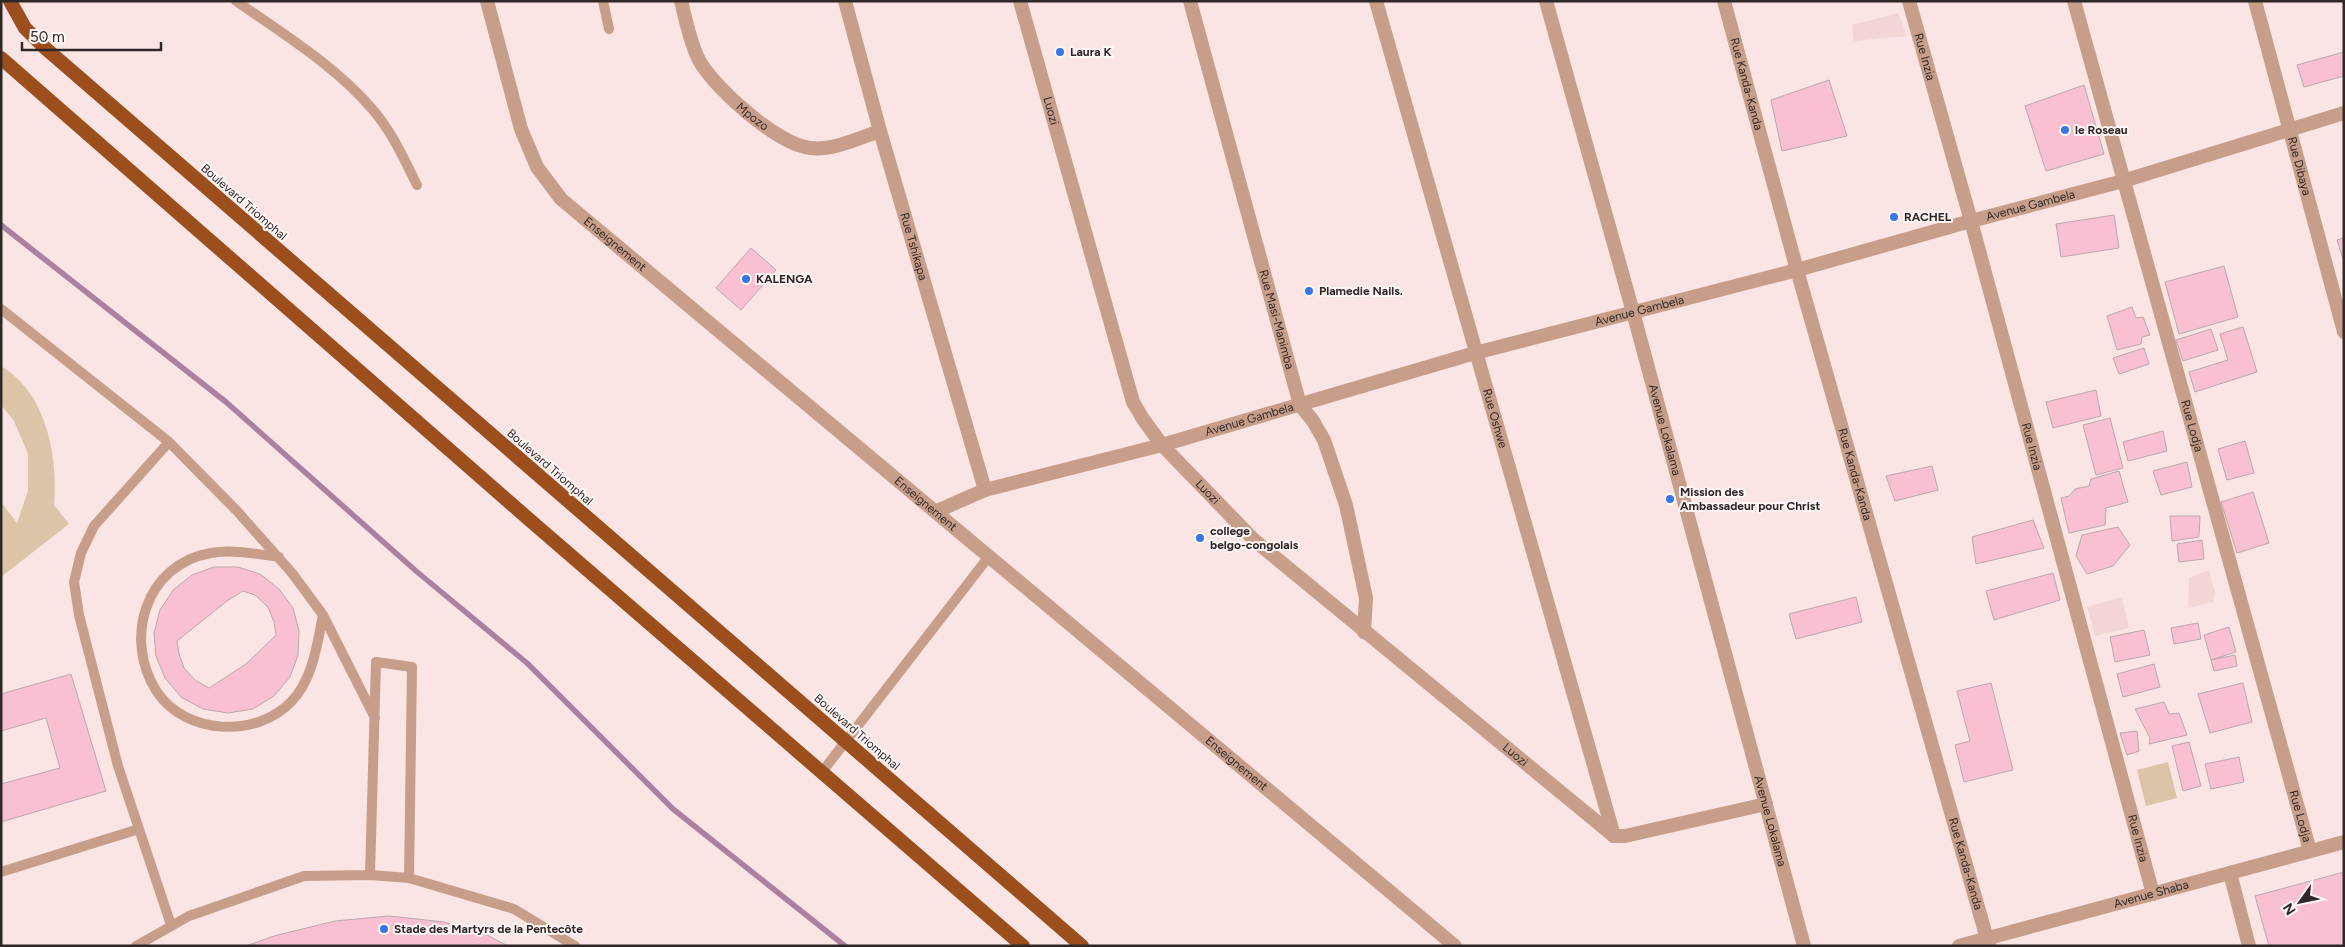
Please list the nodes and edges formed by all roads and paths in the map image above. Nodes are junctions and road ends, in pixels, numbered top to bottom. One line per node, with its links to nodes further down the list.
1 (10, 1): 38 (highway, Boulevard Triomphal)
2 (236, 1): 21 (lane)
3 (487, 1): 32 (street, Enseignement)
4 (603, 1): 15 (lane)
5 (681, 1): 19 (street, Mpozo)
6 (845, 1): 19 (street, Rue Tshikapa)
7 (1020, 1): 30 (street, Luozi)
8 (1190, 1): 28 (street, Rue Masi-Manimba)
9 (1376, 1): 27 (street, Rue Oshwe)
10 (1546, 1): 25 (street, Avenue Lokalama)
11 (1724, 1): 23 (street, Rue Kanda-Kanda)
12 (1909, 1): 22 (street, Rue Inzia)
13 (2074, 1): 20 (street, Rue Lodja)
14 (2255, 1): 18 (street, Rue Dibaya)
15 (609, 29)
16 (2, 59): 39 (highway)
17 (2344, 113): 18 (street, Avenue Gambela)
18 (2289, 129): 20 (street, Avenue Gambela); 26 (street, Rue Dibaya)
19 (880, 131): 31 (street, Rue Tshikapa)
20 (2123, 181): 22 (street, Avenue Gambela); 44 (street, Rue Lodja)
21 (417, 185)
22 (1971, 221): 23 (street, Avenue Gambela); 49 (street, Rue Inzia)
23 (1797, 270): 25 (street, Avenue Gambela); 51 (street, Rue Kanda-Kanda)
24 (1, 309): 29 (lane)
25 (1633, 312): 27 (street, Avenue Gambela); 40 (street, Avenue Lokalama)
26 (2344, 332)
27 (1475, 353): 28 (street, Avenue Gambela); 42 (street, Rue Oshwe)
28 (1300, 405): 30 (street, Avenue Gambela); 36 (street, Rue Masi-Manimba)
29 (168, 442): 34 (lane); 41 (lane)
30 (1162, 444): 31 (street, Avenue Gambela); 36 (street, Luozi)
31 (985, 490): 32 (street, Avenue Gambela)
32 (937, 511): 33 (street, Enseignement)
33 (990, 555): 38 (lane); 56 (street, Enseignement)
34 (279, 557): 35 (lane); 35 (lane)
35 (323, 615): 37 (lane)
36 (1364, 632): 42 (street, Luozi)
37 (374, 718): 47 (lane); 48 (lane)
38 (845, 742): 39 (lane); 55 (highway, Boulevard Triomphal)
39 (822, 772): 54 (highway)
40 (1766, 804): 42 (street); 57 (street, Avenue Lokalama)
41 (139, 829): 45 (lane); 50 (lane)
42 (1614, 836)
43 (2344, 842): 44 (street, Avenue Shaba)
44 (2310, 851): 46 (street, Avenue Shaba)
45 (1, 872)
46 (2230, 873): 49 (street, Avenue Shaba); 59 (street)
47 (370, 874): 48 (lane); 50 (lane)
48 (409, 878): 53 (lane)
49 (2153, 894): 51 (street, Avenue Shaba)
50 (171, 925): 52 (lane)
51 (1988, 942): 58 (street, Avenue Shaba)
52 (136, 946)
53 (576, 946)
54 (1023, 946)
55 (1082, 946)
56 (1455, 946)
57 (1804, 946)
58 (1959, 946)
59 (2249, 946)

